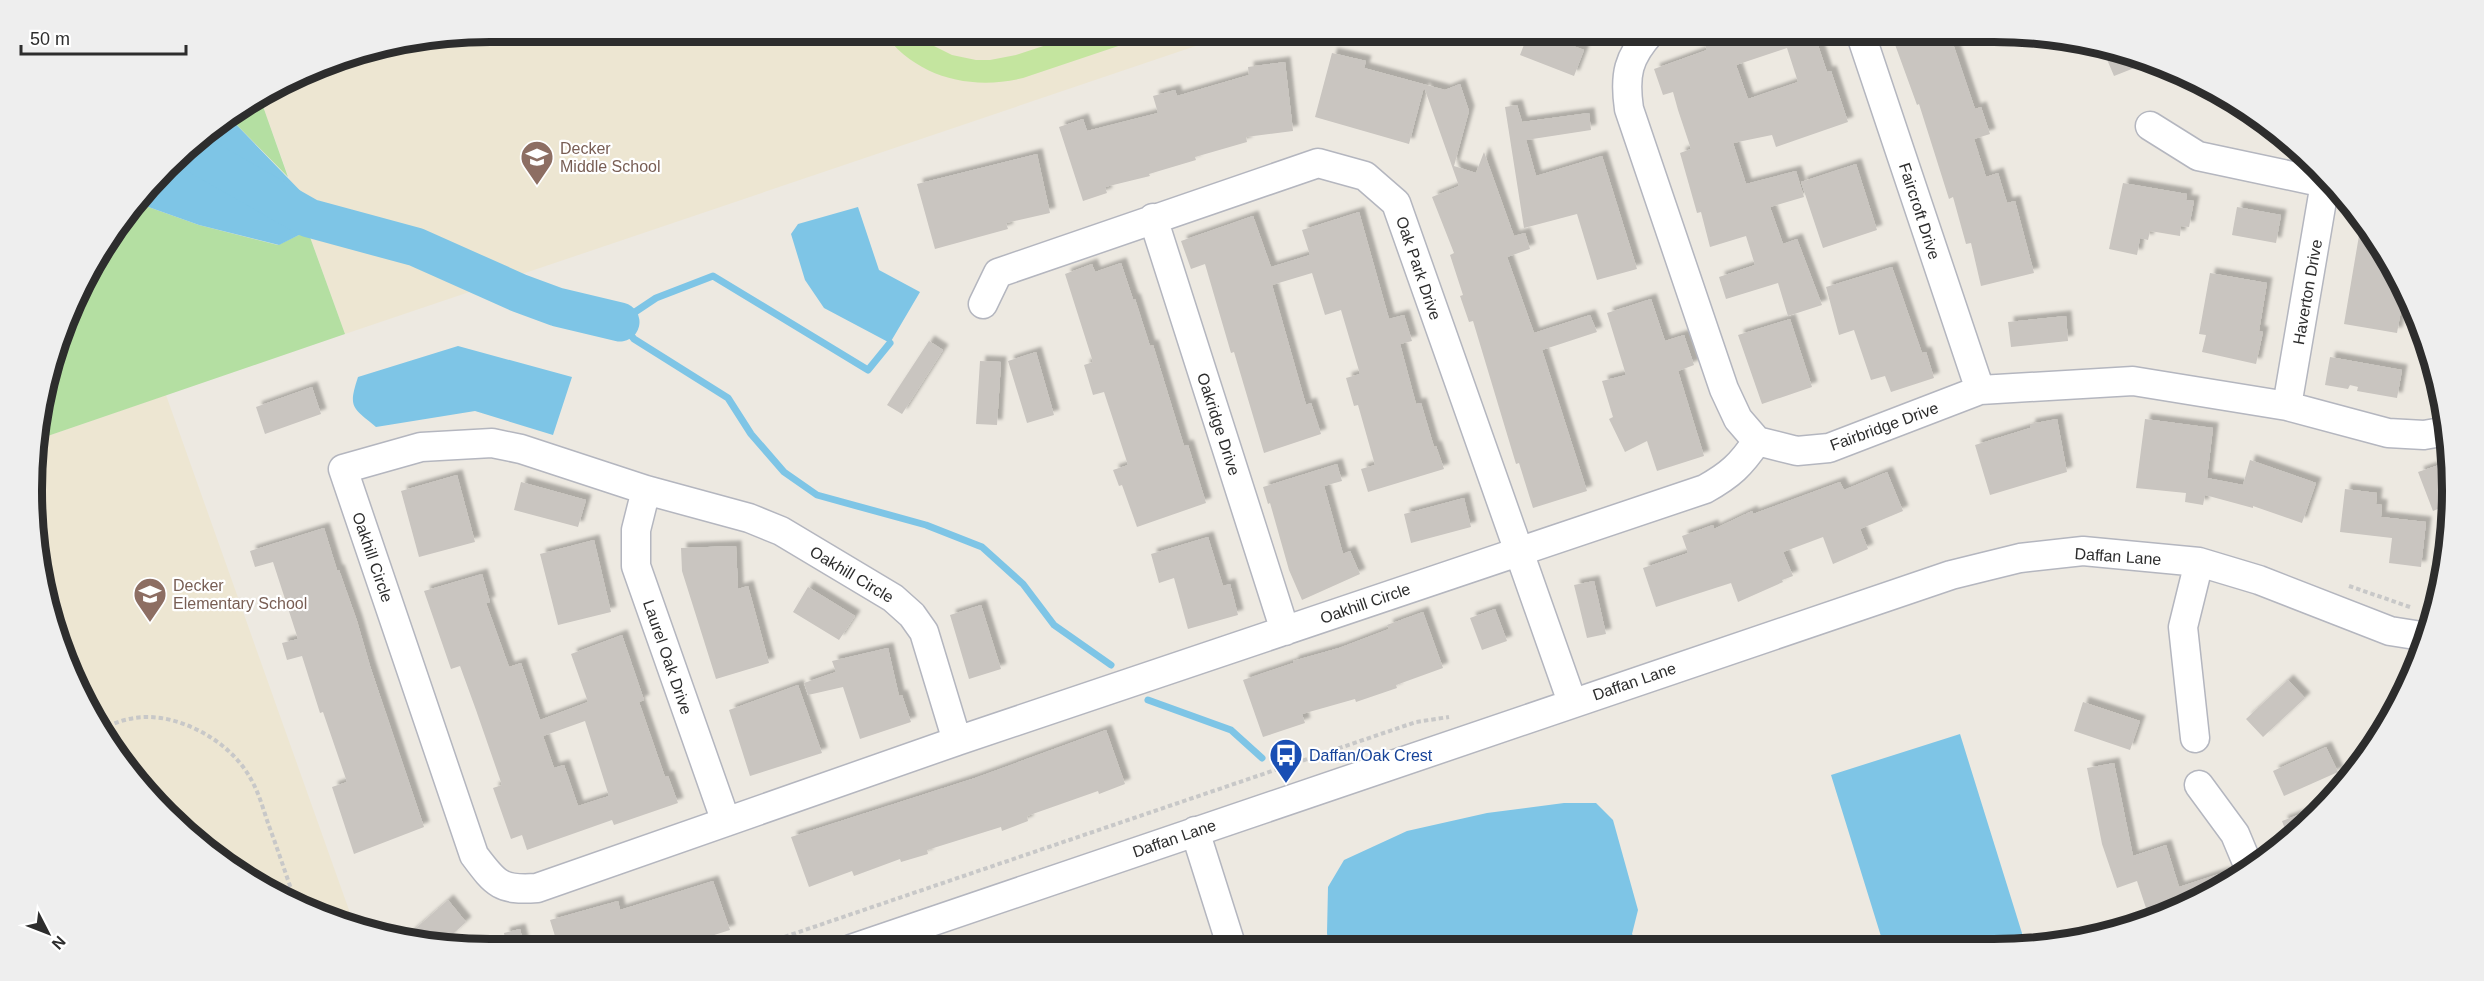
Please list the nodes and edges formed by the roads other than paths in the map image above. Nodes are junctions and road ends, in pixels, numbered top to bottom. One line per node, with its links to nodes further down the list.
1 (1642, 42): 11 (street)
2 (1863, 42): 8 (street, Faircroft Drive)
3 (2150, 126): 4 (street)
4 (2316, 178)
5 (2325, 188): 9 (street, Haverton Drive)
6 (1153, 218): 7 (street, Oak Park Drive); 13 (street, Oak Park Drive); 15 (street, Oakridge Drive)
7 (984, 304)
8 (1980, 390): 9 (street, Fairbridge Drive); 11 (street, Fairbridge Drive)
9 (2287, 406): 10 (street, Fairbridge Drive)
10 (2438, 433)
11 (1757, 441): 13 (street, Oakhill Circle)
12 (646, 489): 19 (street, Oakhill Circle); 21 (street, Laurel Oak Drive); 21 (street, Oakhill Circle)
13 (1519, 551): 15 (street, Oakhill Circle); 17 (street, Oak Park Drive)
14 (2199, 562): 16 (street, Daffan Lane); 17 (street, Daffan Lane); 18 (street)
15 (1285, 631): 19 (street, Oakhill Circle)
16 (2418, 636)
17 (1572, 702): 22 (street, Daffan Lane)
18 (2195, 738)
19 (957, 741): 21 (street, Oakhill Circle)
20 (2199, 785): 23 (street)
21 (726, 822)
22 (1195, 831): 24 (street, Daffan Lane); 25 (street)
23 (2246, 861)
24 (880, 939)
25 (1229, 939)

